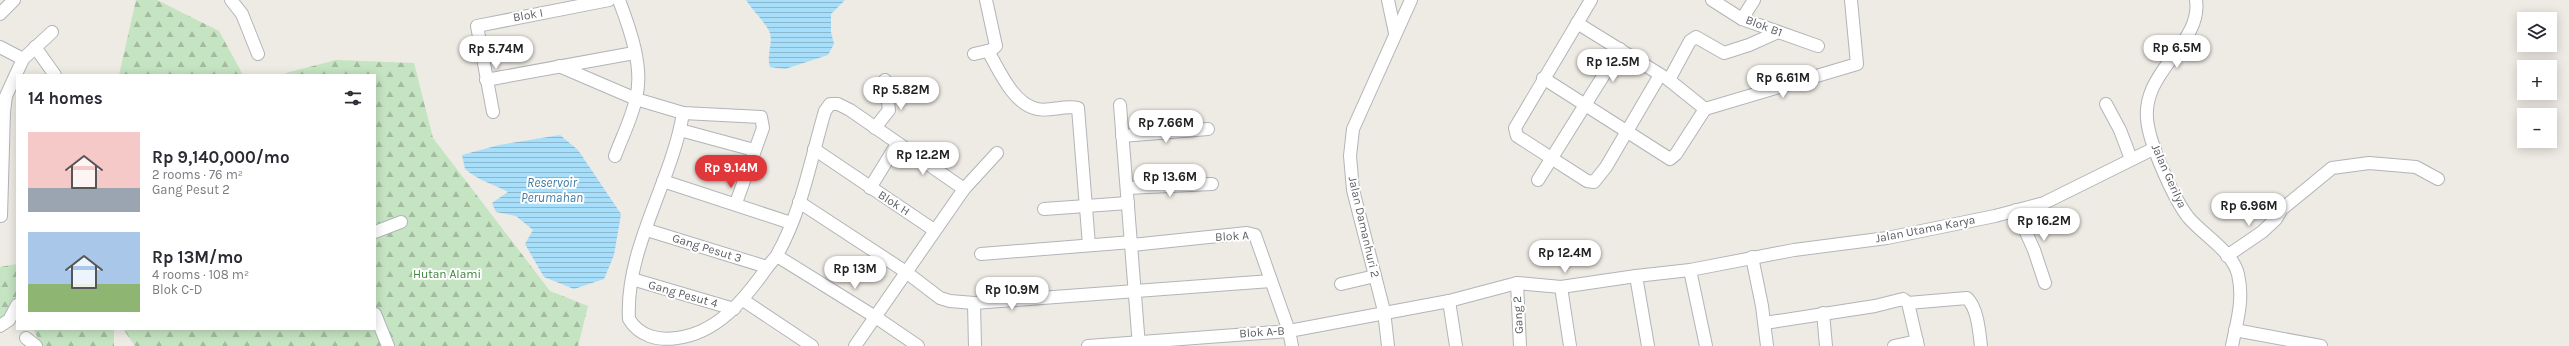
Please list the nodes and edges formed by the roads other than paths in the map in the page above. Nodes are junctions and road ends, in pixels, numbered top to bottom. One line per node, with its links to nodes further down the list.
1 (14, 0): 13 (street)
2 (231, 0): 25 (street)
3 (609, 0): 34 (street, Blok I)
4 (619, 0): 24 (street)
5 (986, 0): 23 (street)
6 (1388, 0): 18 (street)
7 (1411, 0): 18 (street, Jalan Damanhuri 2)
8 (1591, 0): 15 (street)
9 (1712, 0): 14 (street, Blok B1)
10 (1754, 0): 14 (street)
11 (1851, 0): 40 (street)
12 (2196, 0): 49 (street, Jalan Gerilya)
13 (0, 14)
14 (1742, 18): 17 (street, Blok B1)
15 (1577, 23): 22 (street); 32 (street)
16 (52, 32): 21 (street)
17 (1778, 32): 19 (street, Blok B1); 33 (street)
18 (1395, 33): 84 (street, Jalan Damanhuri 2)
19 (1818, 46)
20 (0, 47): 27 (street)
21 (35, 48): 27 (street); 31 (street)
22 (1620, 49): 33 (street); 37 (street)
23 (988, 51): 26 (street); 66 (street)
24 (634, 53): 28 (street); 36 (street)
25 (258, 54)
26 (974, 54)
27 (23, 59): 29 (street)
28 (559, 66): 34 (street); 36 (street)
29 (16, 74)
30 (16, 74): 69 (street)
31 (54, 74)
32 (1543, 78): 37 (street); 54 (street)
33 (1665, 78): 40 (street); 46 (street)
34 (486, 80): 41 (street, Blok I)
35 (885, 80): 43 (street)
36 (636, 99): 42 (street); 53 (street)
37 (1585, 104): 46 (street); 54 (street)
38 (2106, 104): 55 (street)
39 (1120, 105): 47 (street)
40 (1705, 109): 46 (street)
41 (494, 112)
42 (683, 113): 44 (street); 51 (street)
43 (875, 128): 48 (street); 50 (street)
44 (680, 130): 51 (street); 58 (street)
45 (1208, 130): 47 (street)
46 (1627, 130): 54 (street)
47 (1122, 136): 61 (street)
48 (897, 144): 60 (street); 62 (street)
49 (2156, 148): 55 (street, Jalan Utama Karya); 79 (street, Jalan Gerilya)
50 (814, 149): 60 (street, Blok H); 63 (street)
51 (754, 150): 65 (street)
52 (997, 153): 62 (street)
53 (615, 156)
54 (1550, 158): 57 (street)
55 (2131, 160): 68 (street, Jalan Utama Karya)
56 (2438, 179): 79 (street)
57 (1538, 180)
58 (663, 181): 65 (street); 72 (street)
59 (1212, 184): 61 (street)
60 (870, 188): 73 (street, Blok H)
61 (1127, 188): 64 (street)
62 (964, 189): 73 (street)
63 (799, 202): 71 (street); 83 (street)
64 (1128, 202): 66 (street); 75 (street)
65 (736, 204): 71 (street)
66 (1086, 206): 67 (street); 76 (street)
67 (1044, 209)
68 (2016, 210): 80 (street, Jalan Utama Karya); 89 (street)
69 (1, 216)
70 (401, 222): 74 (street)
71 (791, 223): 78 (street)
72 (647, 230): 81 (street, Gang Pesut 3); 86 (street)
73 (934, 230): 83 (street)
74 (376, 232)
75 (1132, 244): 76 (street, Blok A); 87 (street, Blok A); 92 (street)
76 (1089, 245): 77 (street, Blok A)
77 (981, 254)
78 (777, 256): 81 (street); 102 (street)
79 (2227, 256): 105 (street, Jalan Gerilya)
80 (1752, 257): 82 (street, Jalan Utama Karya); 103 (street)
81 (767, 267): 93 (street)
82 (1690, 270): 85 (street, Jalan Utama Karya); 123 (street)
83 (906, 272): 95 (street); 102 (street)
84 (1375, 276): 90 (street); 99 (street, Jalan Damanhuri 2)
85 (1636, 276): 91 (street, Jalan Utama Karya); 122 (street)
86 (632, 279): 98 (street, Gang Pesut 4); 98 (street)
87 (1271, 281): 92 (street); 106 (street, Blok A)
88 (1517, 283): 91 (street, Jalan Utama Karya); 94 (street, Blok A-B); 120 (street, Gang 2)
89 (2045, 283)
90 (1341, 284)
91 (1561, 287): 121 (street)
92 (1135, 290): 95 (street); 109 (street)
93 (743, 300): 98 (street); 112 (street)
94 (1449, 301): 99 (street, Blok A-B); 119 (street)
95 (974, 303): 115 (street)
96 (1908, 303): 100 (street); 108 (street); 127 (street)
97 (16, 307): 104 (street)
98 (734, 309)
99 (1384, 312): 106 (street, Blok A-B); 118 (street, Jalan Damanhuri 2)
100 (1823, 313): 103 (street); 125 (street)
101 (376, 316): 111 (street)
102 (877, 318): 113 (street); 114 (street)
103 (1765, 322): 124 (street)
104 (0, 326)
105 (2235, 330): 128 (street, Jalan Gerilya); 129 (street)
106 (1289, 331): 109 (street, Blok A-B); 117 (street, Blok A)
107 (26, 338): 110 (street)
108 (1918, 343): 126 (street)
109 (1139, 344): 116 (street, Blok A-B)
110 (36, 346)
111 (388, 346)
112 (812, 346)
113 (856, 346)
114 (918, 346)
115 (975, 346)
116 (1088, 346)
117 (1292, 346)
118 (1388, 346)
119 (1456, 346)
120 (1520, 346)
121 (1570, 346)
122 (1648, 346)
123 (1706, 346)
124 (1767, 346)
125 (1826, 346)
126 (1894, 346)
127 (1981, 346)
128 (2232, 346)
129 (2321, 346)

